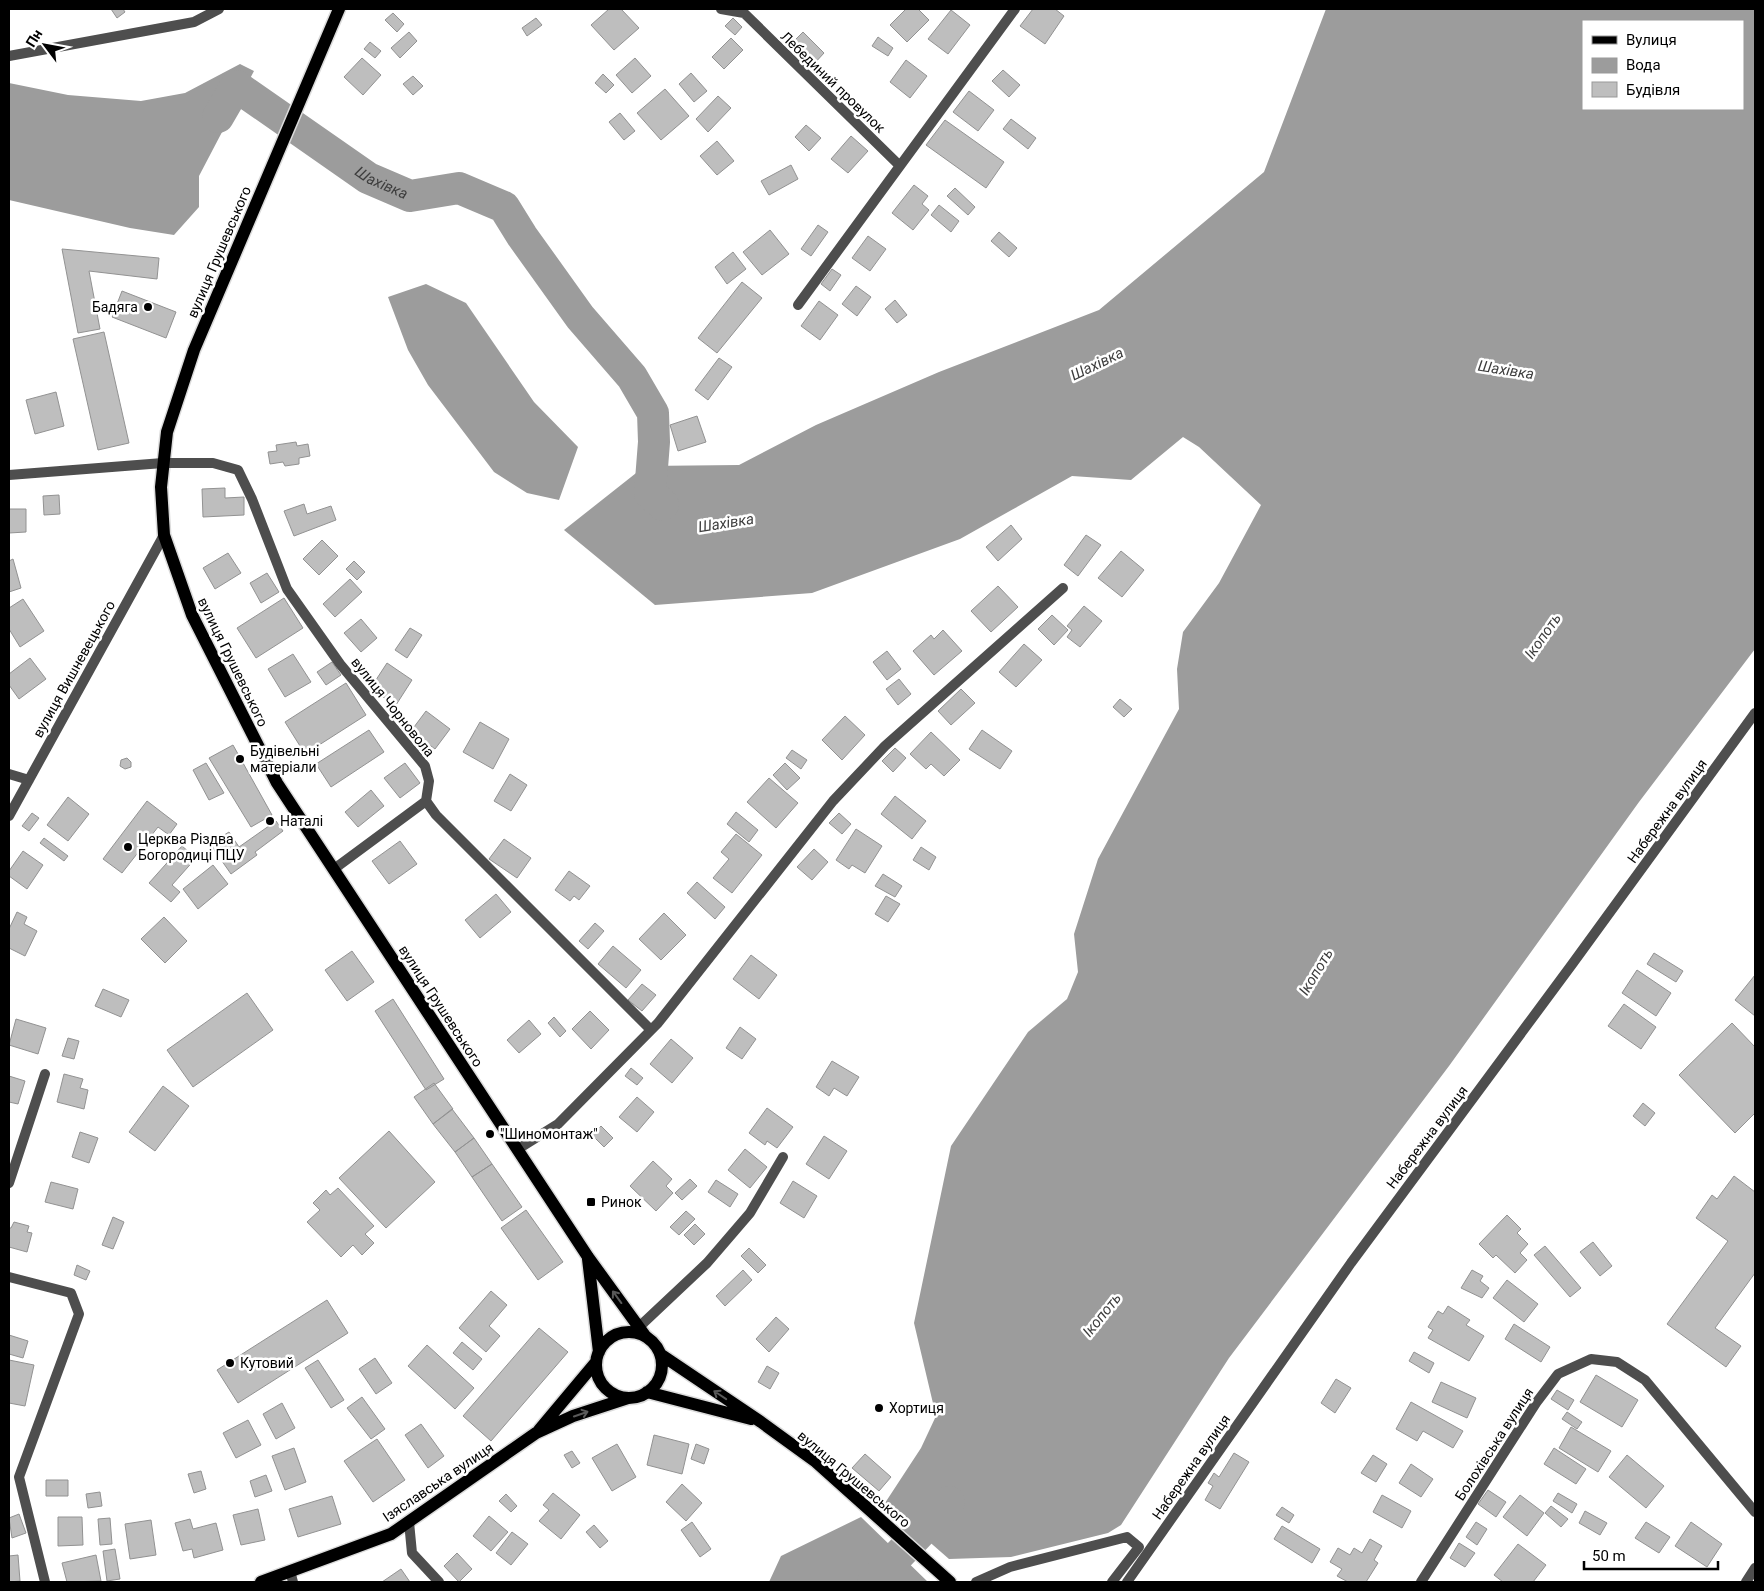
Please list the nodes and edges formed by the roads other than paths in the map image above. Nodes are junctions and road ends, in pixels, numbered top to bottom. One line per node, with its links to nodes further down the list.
1 (219, 9): 5 (street)
2 (340, 9): 8 (main road, вулиця Грушевського)
3 (721, 9): 6 (street, Лебединий провулок)
4 (1016, 9): 6 (street)
5 (9, 56)
6 (899, 165): 7 (street)
7 (798, 305)
8 (163, 463): 9 (street); 10 (main road, вулиця Грушевського); 15 (street, вулиця Чорновола)
9 (9, 475)
10 (164, 535): 14 (street, вулиця Вишневецького); 17 (main road, вулиця Грушевського)
11 (1063, 588): 18 (street)
12 (1755, 713): 42 (street, Набережна вулиця)
13 (9, 774): 14 (street)
14 (29, 780): 16 (street, вулиця Вишневецького)
15 (426, 801): 17 (street); 18 (street)
16 (9, 816)
17 (334, 869): 20 (main road, вулиця Грушевського)
18 (651, 1030): 20 (street)
19 (45, 1074): 22 (street)
20 (518, 1149): 23 (main road, вулиця Грушевського)
21 (783, 1157): 25 (street)
22 (9, 1183)
23 (588, 1257): 25 (main road, вулиця Грушевського, one-way to 23); 27 (main road)
24 (9, 1277): 36 (street)
25 (642, 1332): 26 (main road, вулиця Грушевського); 27 (main road)
26 (660, 1354): 28 (main road); 30 (main road, вулиця Грушевського, one-way to 26)
27 (598, 1357): 29 (main road); 31 (main road)
28 (648, 1392): 29 (main road); 30 (main road)
29 (628, 1398): 31 (main road, Ізяславська вулиця, one-way to 29)
30 (761, 1422): 39 (main road, вулиця Грушевського)
31 (536, 1433): 33 (main road, Ізяславська вулиця)
32 (1755, 1512): 43 (street, Болохівська вулиця)
33 (409, 1522): 35 (main road, Ізяславська вулиця); 38 (street)
34 (1755, 1568): 44 (street)
35 (292, 1577): 37 (main road, Ізяславська вулиця)
36 (45, 1582)
37 (261, 1582)
38 (439, 1582)
39 (950, 1582)
40 (976, 1582): 41 (street)
41 (1112, 1582)
42 (1126, 1582)
43 (1421, 1582)
44 (1746, 1582)

